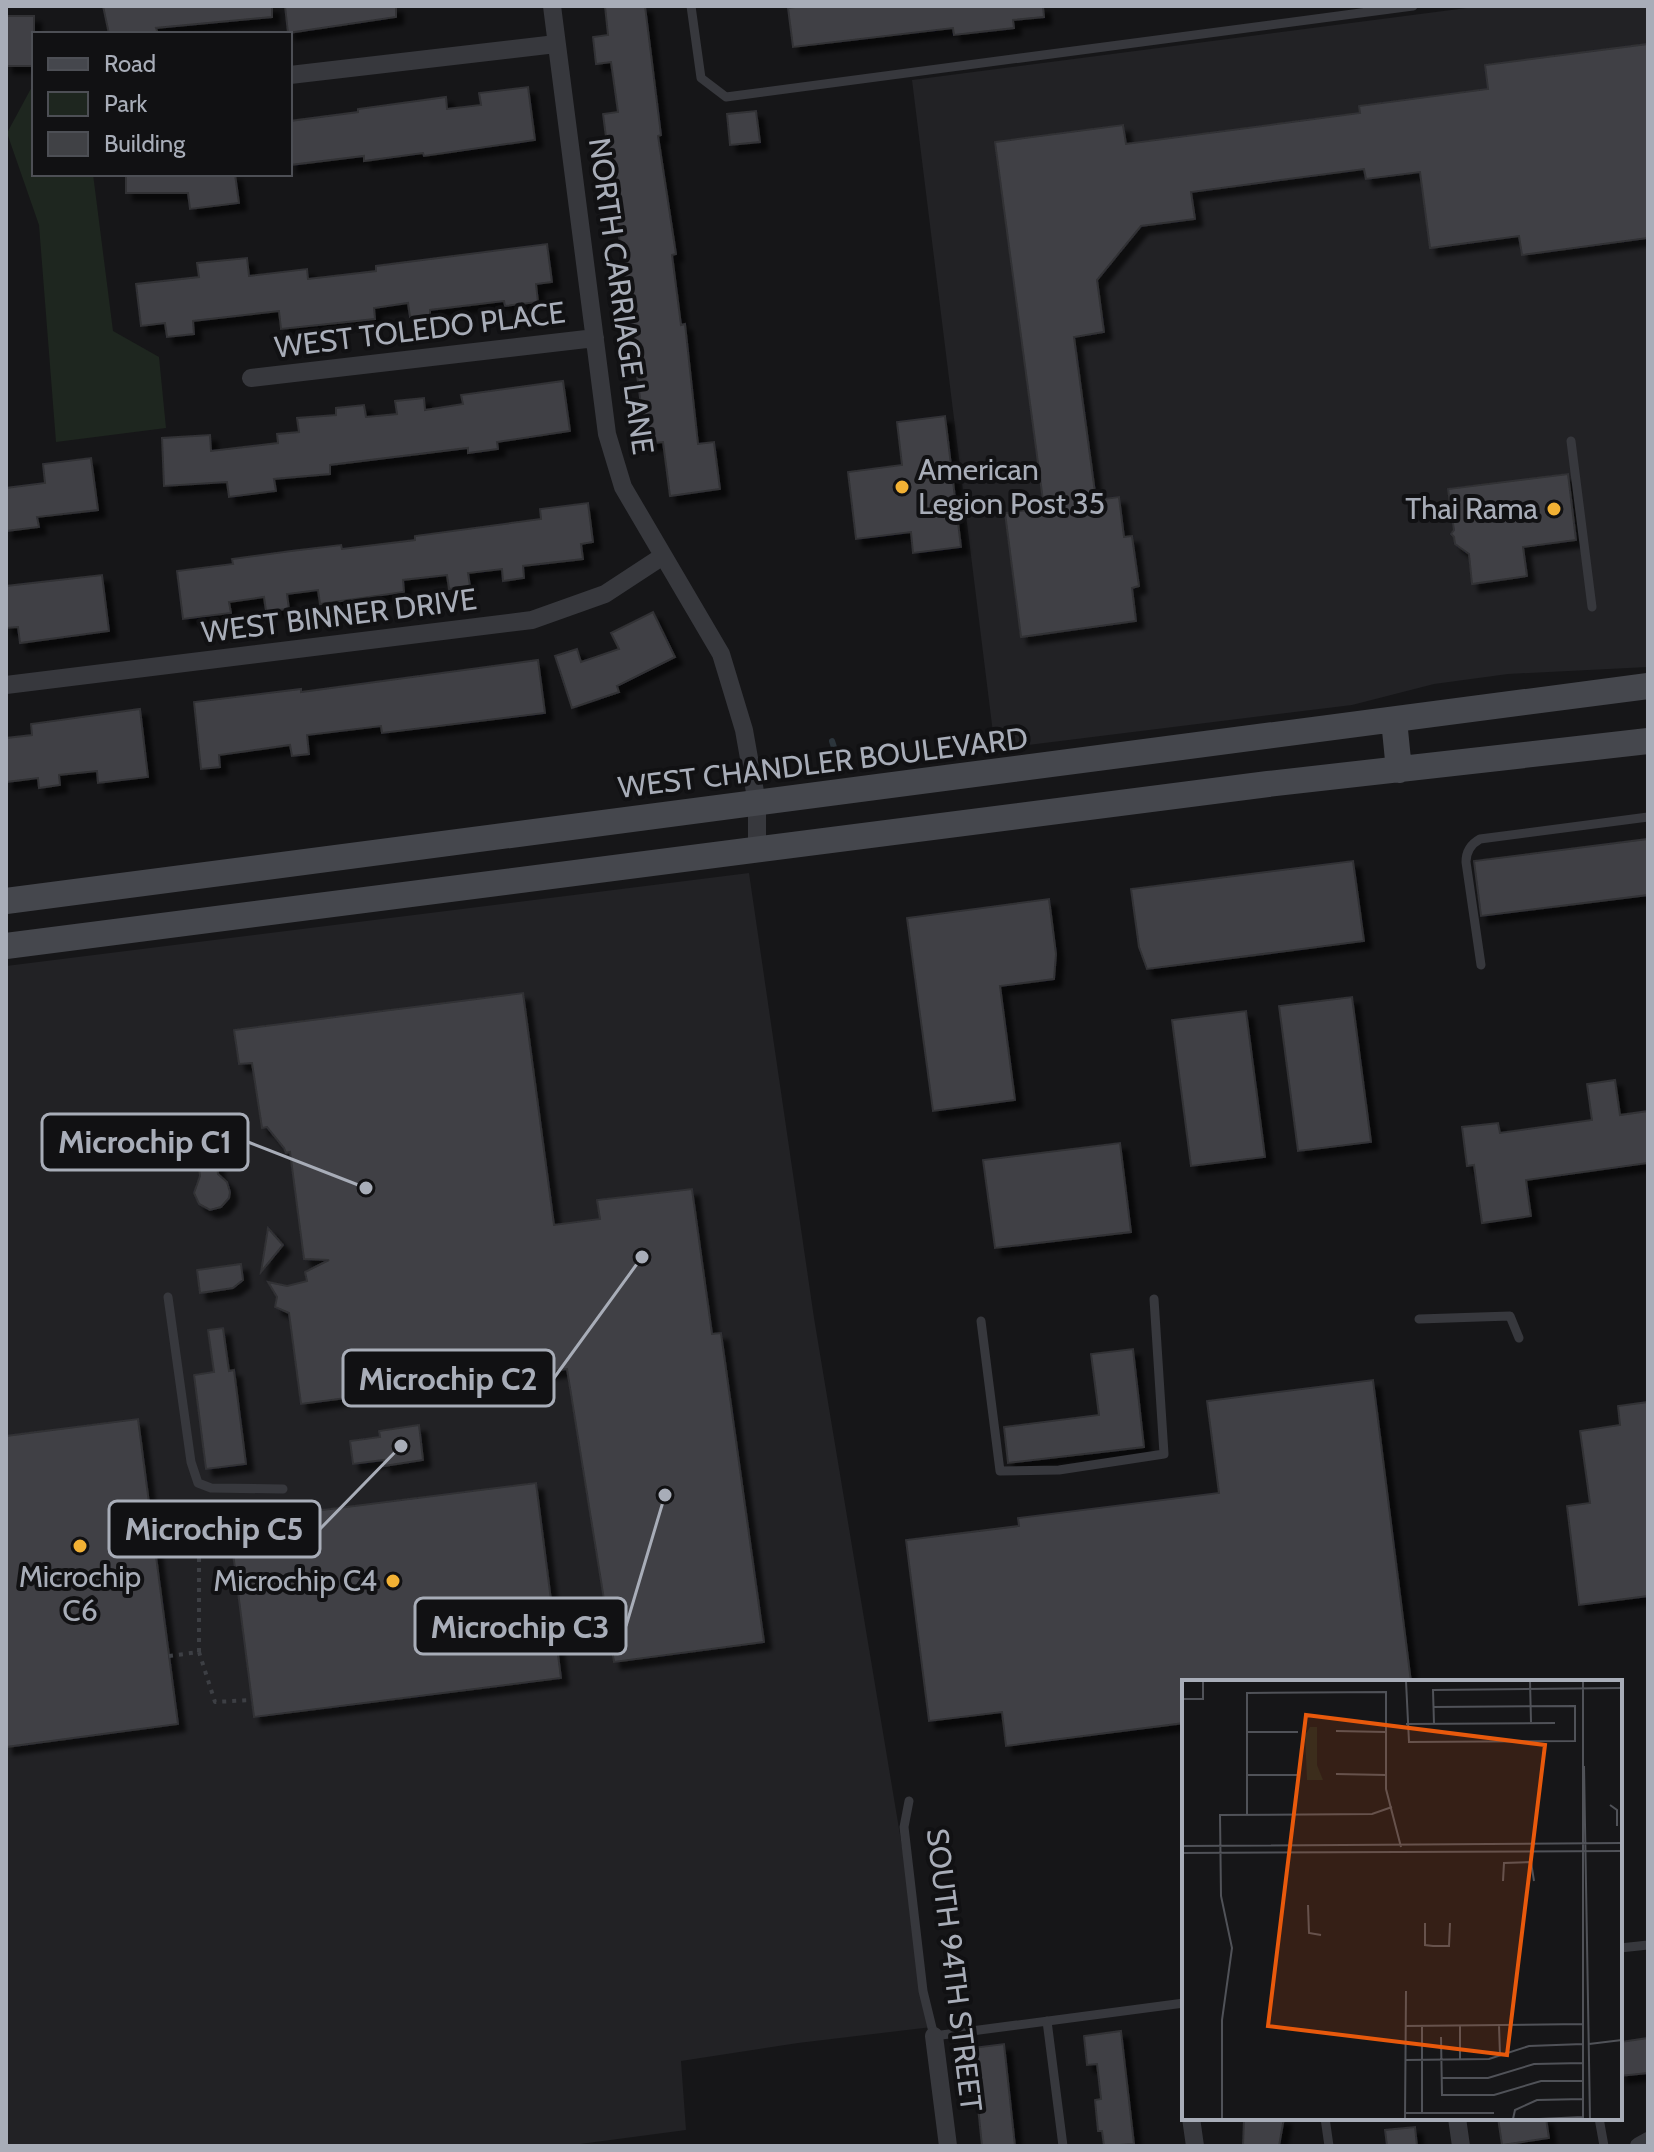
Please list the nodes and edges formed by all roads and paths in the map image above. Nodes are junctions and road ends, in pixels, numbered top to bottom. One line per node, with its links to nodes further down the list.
1 (552, 6): 4 (street, NORTH CARRIAGE LANE)
2 (691, 6): 3 (lane)
3 (1413, 6)
4 (556, 44): 5 (street); 6 (street, NORTH CARRIAGE LANE)
5 (292, 75)
6 (595, 338): 7 (street, WEST TOLEDO PLACE); 9 (street, NORTH CARRIAGE LANE)
7 (251, 378)
8 (1571, 441): 10 (lane)
9 (663, 556): 11 (street, WEST BINNER DRIVE); 16 (street, NORTH CARRIAGE LANE)
10 (1592, 607)
11 (6, 685)
12 (1648, 686): 13 (main road, WEST CHANDLER BOULEVARD)
13 (1394, 720): 15 (main road); 16 (main road, WEST CHANDLER BOULEVARD)
14 (1648, 741): 15 (main road)
15 (1399, 770): 18 (main road)
16 (757, 803): 18 (street, NORTH CARRIAGE LANE); 19 (main road, WEST CHANDLER BOULEVARD)
17 (1648, 817): 21 (lane)
18 (757, 849): 20 (main road)
19 (6, 901)
20 (6, 946)
21 (1481, 965)
22 (168, 1297): 27 (lane)
23 (1154, 1299): 25 (lane)
24 (1419, 1319): 26 (lane)
25 (981, 1321)
26 (1519, 1338)
27 (283, 1489)
28 (228, 1521): 29 (path)
29 (199, 1652): 30 (path); 31 (path)
30 (169, 1656)
31 (252, 1700)
32 (909, 1801): 37 (lane, SOUTH 94TH STREET)
33 (1648, 1945): 34 (lane)
34 (1622, 1948)
35 (1182, 2003): 36 (lane)
36 (1047, 2021): 37 (lane); 44 (lane)
37 (934, 2036): 43 (street, SOUTH 94TH STREET)
38 (1191, 2120): 45 (street)
39 (1325, 2120): 46 (lane)
40 (1457, 2120): 47 (street)
41 (1599, 2120): 48 (lane)
42 (1648, 2141): 49 (street)
43 (948, 2146)
44 (1063, 2146)
45 (1195, 2146)
46 (1329, 2146)
47 (1461, 2146)
48 (1604, 2146)
49 (1639, 2146)

